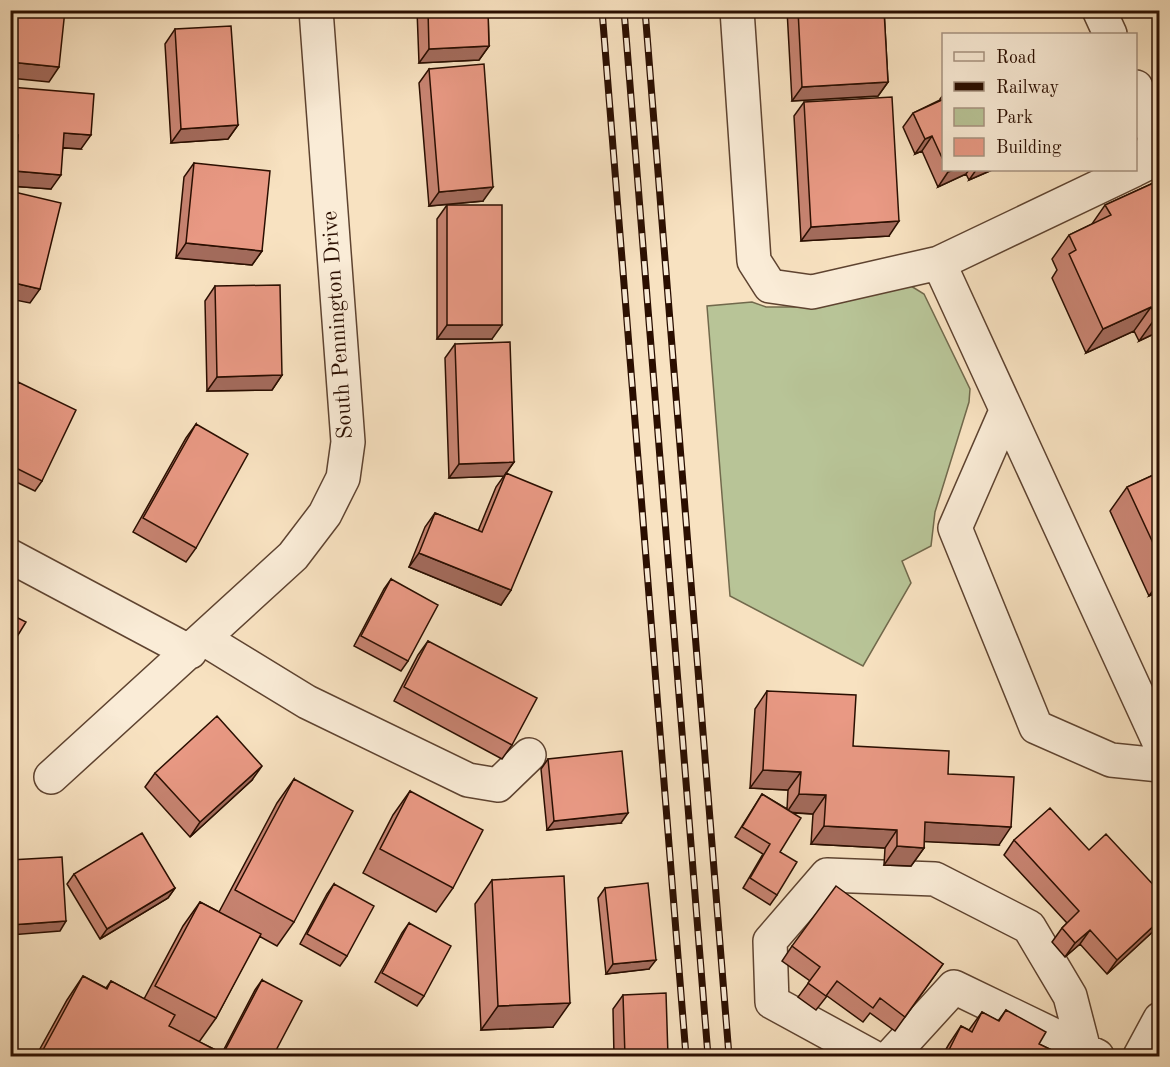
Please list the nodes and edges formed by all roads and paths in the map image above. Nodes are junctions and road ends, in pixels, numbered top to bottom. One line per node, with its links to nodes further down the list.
1 (316, 10): 11 (street, South Pennington Drive)
2 (737, 10): 8 (street)
3 (1099, 10): 4 (street)
4 (1110, 33)
5 (1137, 90): 6 (street)
6 (1137, 168)
7 (1131, 171): 8 (street)
8 (939, 263): 9 (street)
9 (1006, 411): 12 (street); 15 (street)
10 (10, 556): 11 (street)
11 (197, 645): 14 (street); 16 (street, South Pennington Drive)
12 (1149, 694): 13 (street)
13 (1160, 744)
14 (529, 755)
15 (1160, 765)
16 (51, 777)
17 (1160, 1019): 21 (street)
18 (1090, 1053): 19 (street); 20 (street)
19 (871, 1056)
20 (891, 1056)
21 (1140, 1056)

